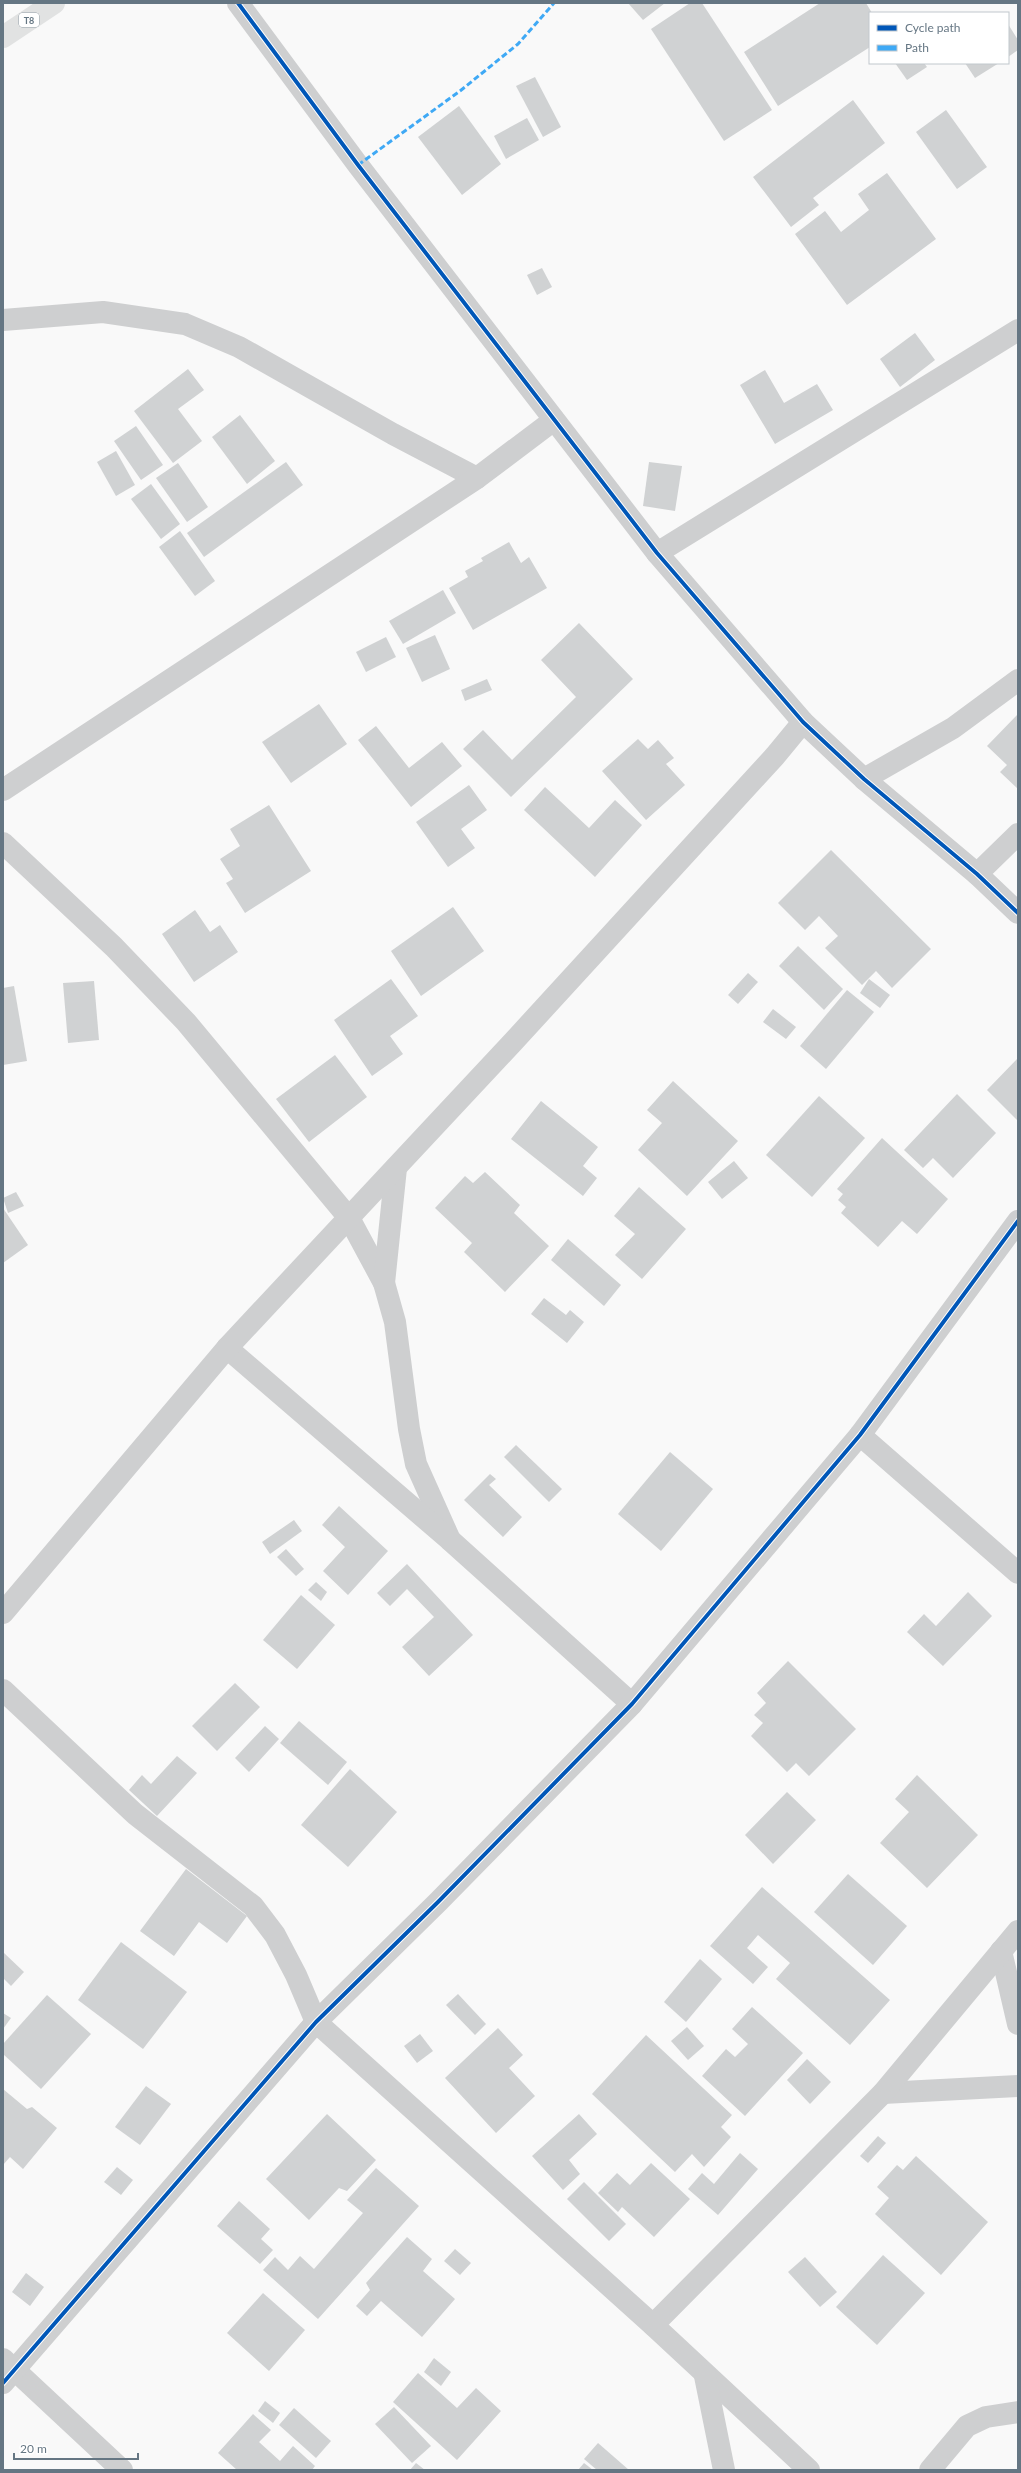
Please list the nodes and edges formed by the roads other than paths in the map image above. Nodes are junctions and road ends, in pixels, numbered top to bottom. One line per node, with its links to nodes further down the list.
1 (54, 3): 3 (highway, T8)
2 (238, 3): 6 (street)
3 (3, 37)
4 (3, 320): 7 (street)
5 (1018, 330): 8 (street)
6 (554, 420): 7 (street); 8 (street)
7 (478, 478): 12 (street)
8 (657, 553): 10 (street)
9 (1018, 680): 11 (street)
10 (802, 722): 11 (street); 17 (street)
11 (864, 779): 15 (street)
12 (3, 790)
13 (1018, 834): 15 (street)
14 (3, 843): 18 (street)
15 (977, 874): 16 (street)
16 (1018, 913)
17 (396, 1168): 18 (street); 20 (street)
18 (349, 1218): 20 (street); 21 (street)
19 (1018, 1221): 22 (street)
20 (384, 1283): 23 (street)
21 (227, 1348): 23 (street); 25 (street)
22 (860, 1435): 24 (street); 27 (street)
23 (450, 1540): 27 (street)
24 (1018, 1574)
25 (3, 1613)
26 (3, 1690): 30 (street)
27 (632, 1704): 30 (street)
28 (1018, 1931): 29 (street)
29 (1001, 1952): 31 (street); 33 (street)
30 (316, 2022): 34 (street); 35 (street)
31 (1018, 2024)
32 (1018, 2086): 33 (street)
33 (883, 2093): 34 (street)
34 (653, 2325): 36 (street)
35 (7, 2371): 38 (street)
36 (705, 2376): 39 (street); 40 (street)
37 (1018, 2412): 41 (street)
38 (122, 2470)
39 (724, 2470)
40 (809, 2470)
41 (930, 2470)

